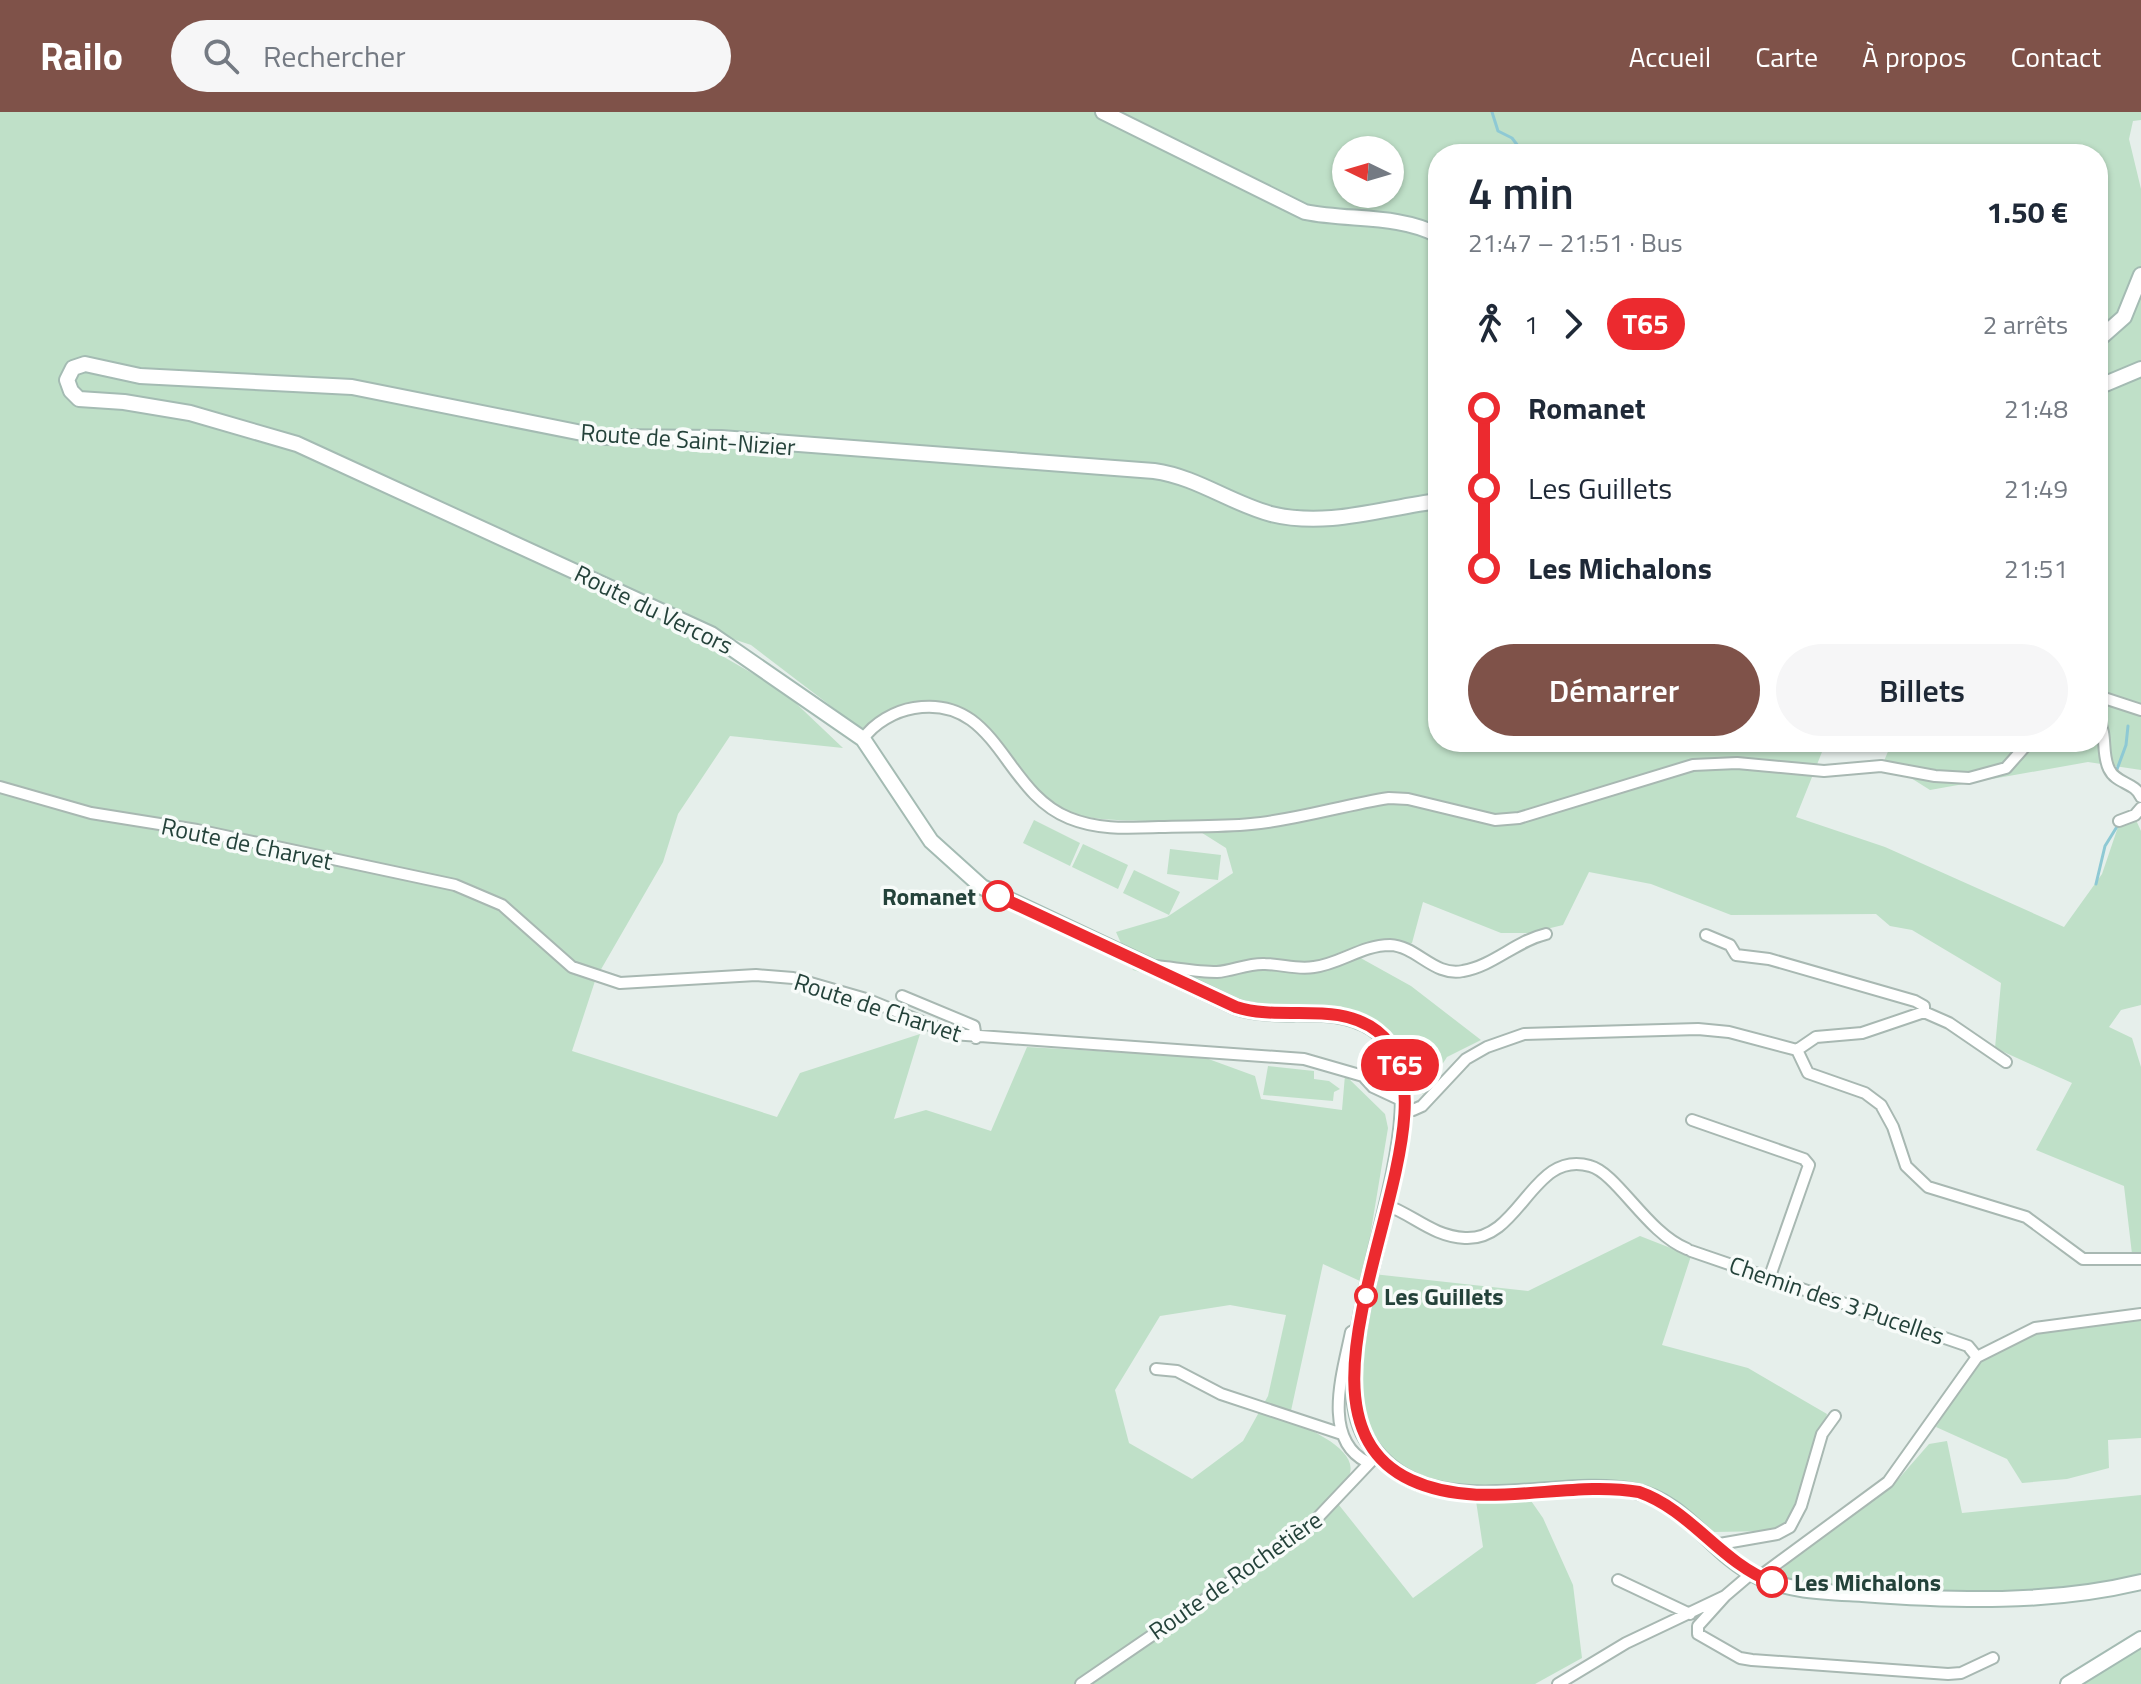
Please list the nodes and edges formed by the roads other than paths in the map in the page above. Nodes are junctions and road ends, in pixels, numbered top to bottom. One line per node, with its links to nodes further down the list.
1 (1103, 112): 2 (main road)
2 (1428, 230)
3 (2141, 275): 4 (main road)
4 (2108, 331)
5 (2141, 369): 6 (main road)
6 (2108, 383)
7 (318, 453): 8 (main road, Route de Saint-Nizier); 11 (main road, Route du Vercors)
8 (1428, 503)
9 (2108, 699): 10 (street)
10 (2141, 710)
11 (863, 739): 12 (street); 20 (main road, Route du Vercors)
12 (2020, 752)
13 (2106, 752): 15 (street)
14 (0, 787): 23 (street, Route de Charvet)
15 (2141, 797)
16 (2138, 812): 17 (street)
17 (2119, 821)
18 (1546, 934): 20 (street)
19 (1706, 935): 22 (street)
20 (1142, 965): 26 (main road, Route du Vercors)
21 (902, 996): 23 (street)
22 (1924, 1012): 24 (street); 25 (street)
23 (976, 1038): 27 (street, Route de Charvet)
24 (1797, 1050): 28 (street); 31 (street)
25 (2006, 1062)
26 (1403, 1074): 27 (street, Route de Charvet); 28 (main road)
27 (1363, 1076): 28 (street, Route de Charvet)
28 (1403, 1105): 30 (main road)
29 (1692, 1120): 32 (street)
30 (1386, 1205): 32 (street, Chemin des 3 Pucelles); 34 (main road)
31 (2141, 1259)
32 (1770, 1276): 35 (street, Chemin des 3 Pucelles)
33 (2141, 1314): 35 (street)
34 (1360, 1327): 38 (street); 39 (main road)
35 (1977, 1357): 41 (street)
36 (1156, 1369): 38 (street)
37 (1835, 1416): 40 (street)
38 (1342, 1434): 39 (street)
39 (1373, 1458): 40 (main road); 48 (street, Route de Rochetière)
40 (1714, 1545): 41 (main road)
41 (1756, 1575): 43 (main road); 44 (street)
42 (1618, 1580): 45 (street)
43 (2141, 1582)
44 (1725, 1596): 45 (street); 47 (street)
45 (1690, 1614): 49 (street)
46 (2141, 1639): 50 (main road)
47 (1993, 1658)
48 (1081, 1684)
49 (1558, 1684)
50 (2068, 1684)

